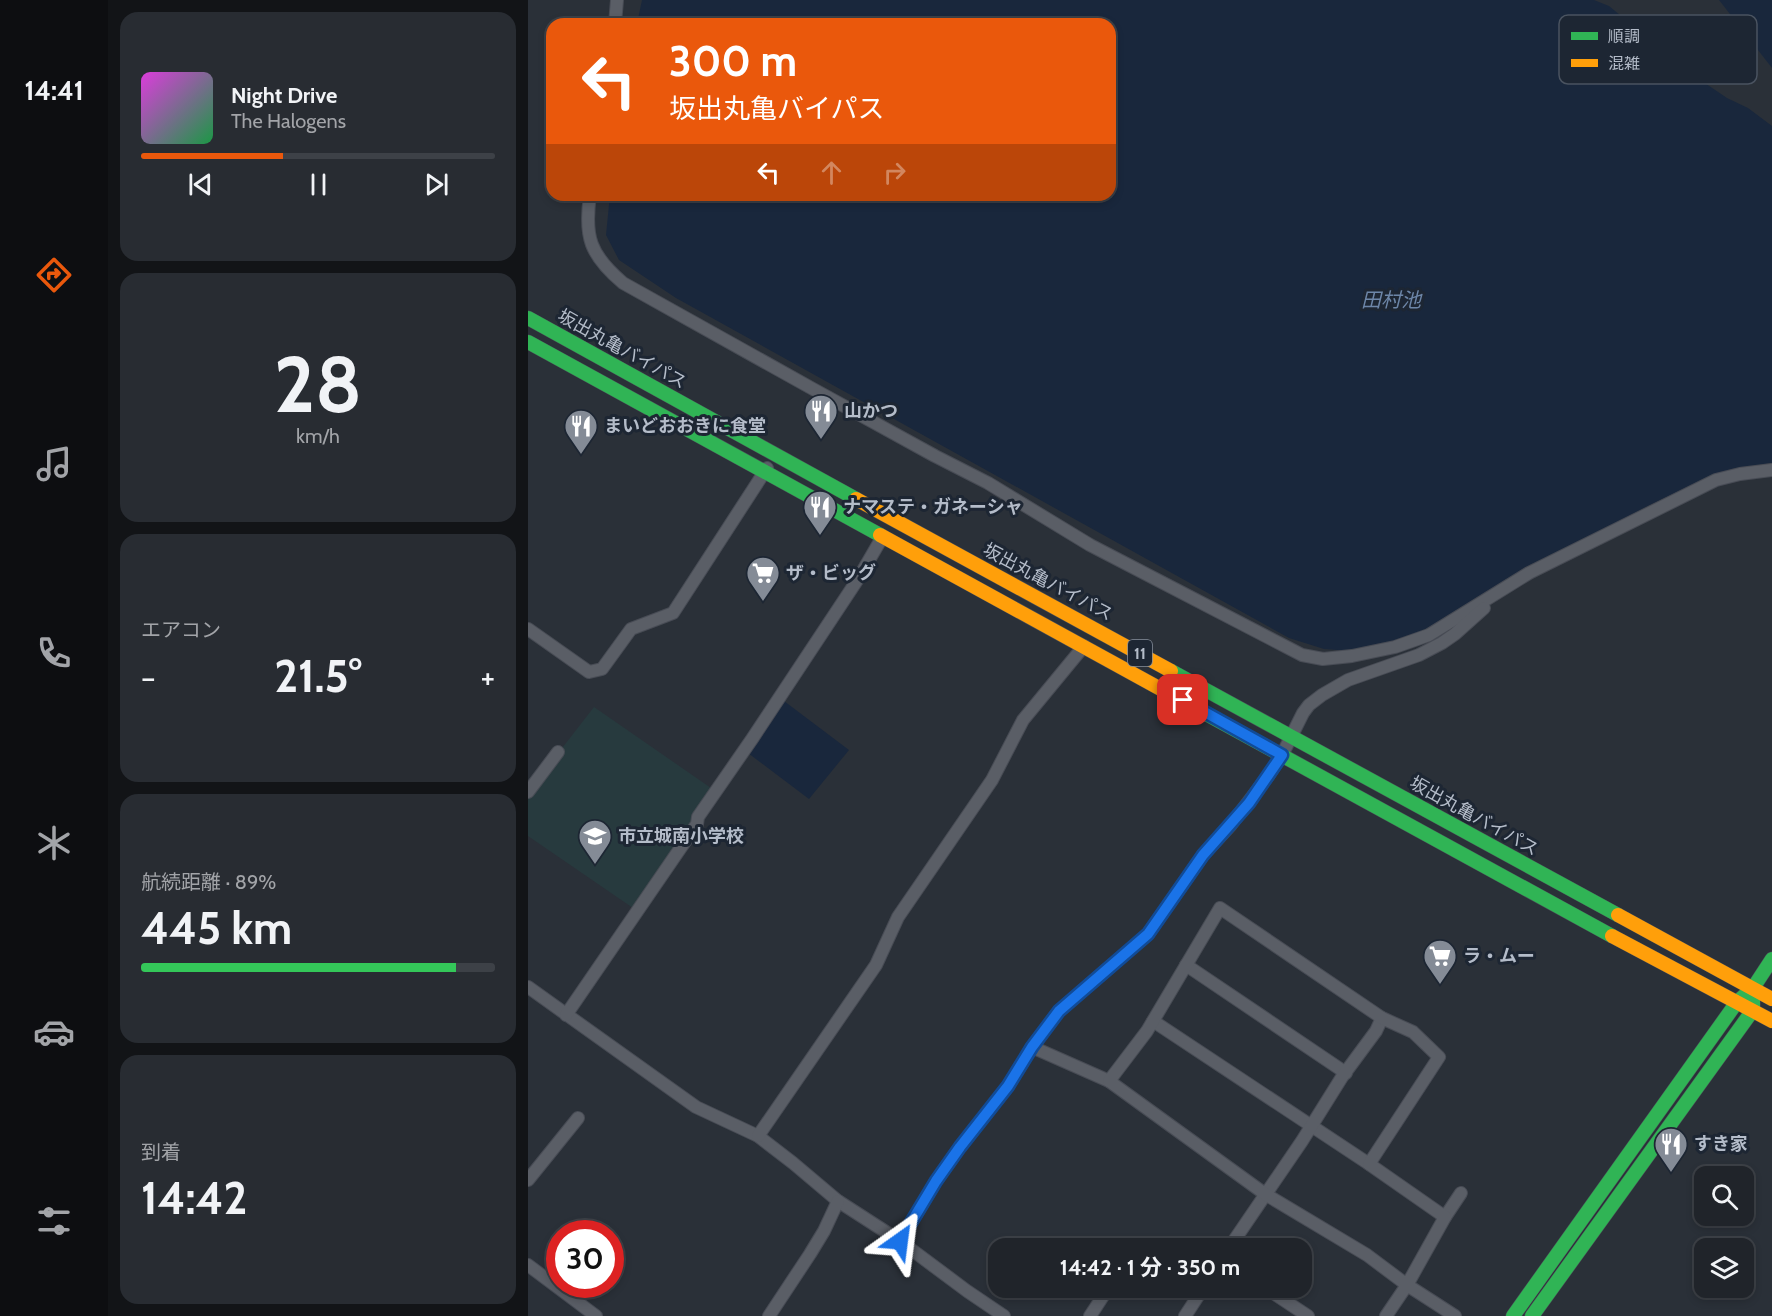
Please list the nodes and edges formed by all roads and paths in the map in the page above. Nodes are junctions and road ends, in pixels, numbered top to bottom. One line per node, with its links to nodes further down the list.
1 (618, 0): 2 (street)
2 (615, 18)
3 (589, 201): 10 (street)
4 (528, 318): 6 (main road, 坂出丸亀バイパス / 11)
5 (528, 342): 8 (main road, 坂出丸亀バイパス / 11)
6 (775, 454): 8 (street); 13 (main road, 坂出丸亀バイパス / 11)
7 (1772, 470): 10 (street)
8 (765, 471): 9 (main road, 坂出丸亀バイパス / 11); 11 (street)
9 (883, 536): 12 (main road, 坂出丸亀バイパス / 11); 24 (street)
10 (1492, 597): 13 (street)
11 (528, 629)
12 (1084, 646): 15 (main road, 坂出丸亀バイパス / 11); 33 (street)
13 (1292, 735): 15 (street); 20 (main road, 坂出丸亀バイパス / 11)
14 (558, 752): 16 (street)
15 (1282, 755): 22 (main road, 坂出丸亀バイパス / 11); 28 (street)
16 (528, 792)
17 (1772, 959): 20 (main road)
18 (1186, 965): 25 (street); 26 (street); 29 (street)
19 (528, 987): 24 (street)
20 (1753, 988): 21 (main road, 坂出丸亀バイパス / 11); 22 (main road); 23 (main road)
21 (1772, 999)
22 (1737, 1002): 23 (main road, 坂出丸亀バイパス / 11); 55 (main road)
23 (1753, 1010): 27 (main road, 坂出丸亀バイパス / 11); 56 (main road)
24 (566, 1015): 33 (street)
25 (1382, 1018): 29 (street); 34 (street)
26 (1153, 1021): 30 (street); 32 (street)
27 (1772, 1021)
28 (1032, 1047): 30 (street); 41 (street)
29 (1346, 1073): 32 (street)
30 (1109, 1081): 37 (street)
31 (578, 1118): 35 (street)
32 (1311, 1126): 34 (street); 37 (street)
33 (758, 1136): 38 (street)
34 (1369, 1164): 39 (street)
35 (528, 1180)
36 (1461, 1193): 39 (street)
37 (1265, 1194): 40 (street); 43 (street)
38 (838, 1202): 41 (street); 48 (street)
39 (1445, 1217): 43 (street)
40 (1236, 1238)
41 (900, 1241): 49 (street)
42 (528, 1265): 47 (street)
43 (1407, 1285): 53 (street); 54 (street)
44 (1101, 1298): 50 (street)
45 (1197, 1298): 51 (street)
46 (1281, 1298): 52 (street)
47 (596, 1316)
48 (769, 1316)
49 (1004, 1316)
50 (1089, 1316)
51 (1185, 1316)
52 (1308, 1316)
53 (1386, 1316)
54 (1455, 1316)
55 (1513, 1316)
56 (1532, 1316)

